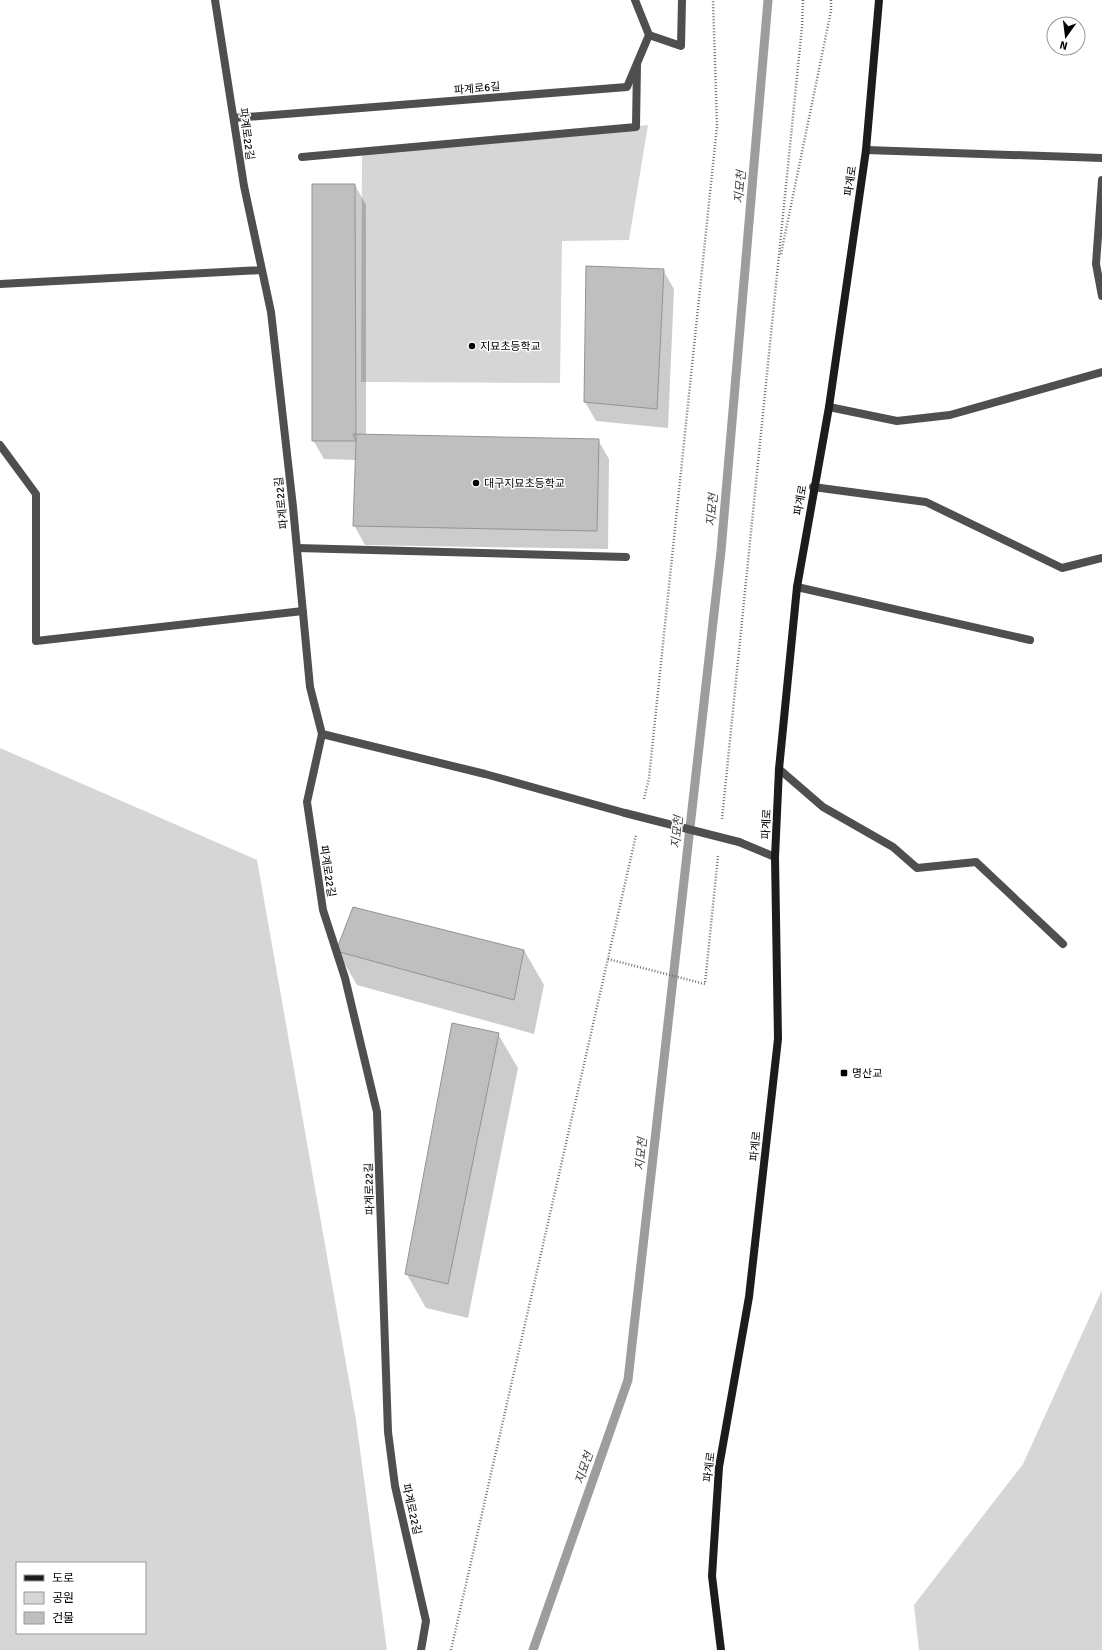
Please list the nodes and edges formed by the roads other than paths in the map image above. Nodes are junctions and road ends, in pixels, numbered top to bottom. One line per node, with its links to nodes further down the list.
1 (215, 0): 7 (street, 파계로22길)
2 (636, 0): 5 (street)
3 (682, 0): 5 (street)
4 (879, 0): 8 (main road, 파계로)
5 (649, 35): 6 (street, 파계로6길)
6 (637, 64): 7 (street, 파계로6길); 9 (street)
7 (234, 118): 12 (street, 파계로22길)
8 (866, 150): 10 (street); 16 (main road, 파계로)
9 (302, 157)
10 (1102, 158)
11 (1102, 180): 14 (street)
12 (262, 270): 13 (street); 19 (street, 파계로22길)
13 (0, 284)
14 (1102, 296)
15 (1102, 372): 16 (street)
16 (829, 407): 18 (main road, 파계로)
17 (0, 445): 23 (street)
18 (813, 487): 21 (street); 22 (main road, 파계로)
19 (297, 548): 20 (street); 23 (street, 파계로22길)
20 (626, 557)
21 (1102, 558)
22 (797, 587): 24 (street); 26 (main road, 파계로)
23 (303, 611): 25 (street, 파계로22길)
24 (1030, 640)
25 (322, 734): 27 (street, bridge); 29 (street, 파계로22길)
26 (779, 768): 27 (main road, 파계로); 28 (street)
27 (775, 857): 30 (main road, 파계로)
28 (1063, 944)
29 (421, 1650)
30 (721, 1650)

